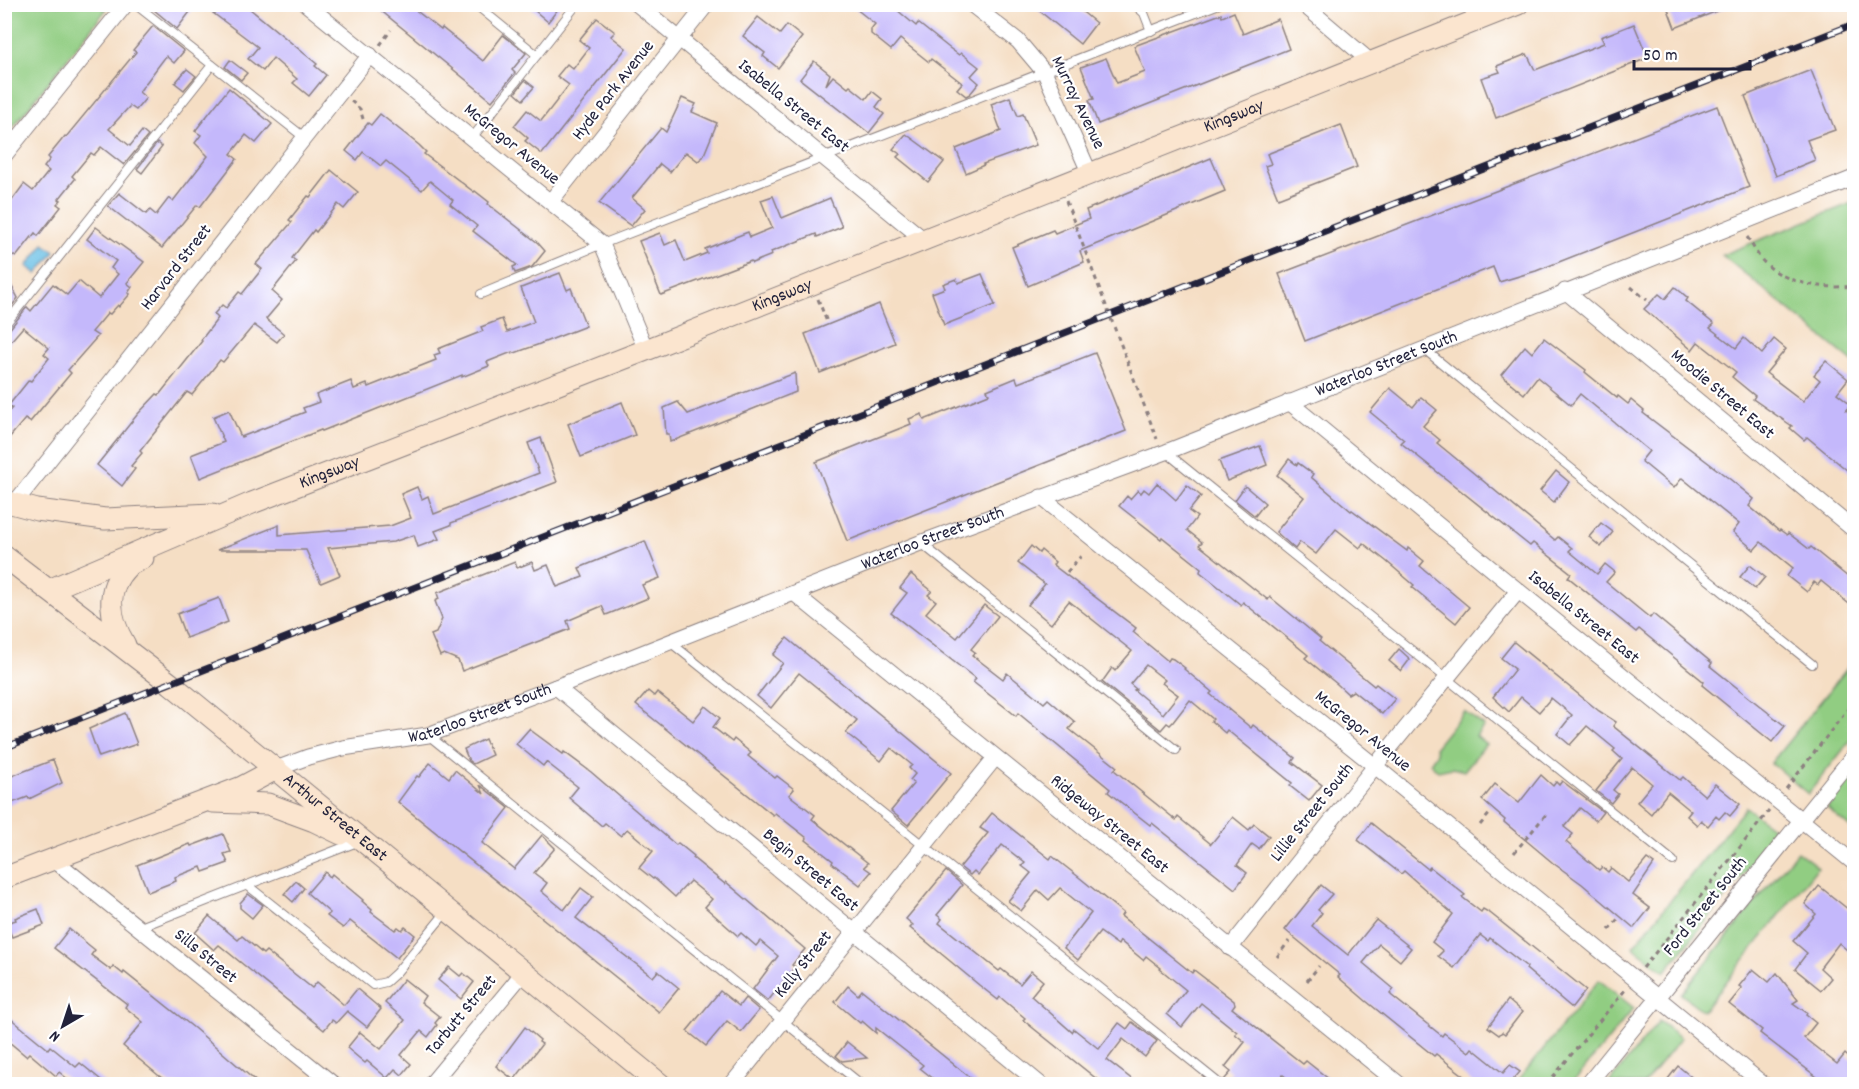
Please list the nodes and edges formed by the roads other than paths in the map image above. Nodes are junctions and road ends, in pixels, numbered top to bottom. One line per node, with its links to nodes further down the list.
1 (126, 4): 22 (street)
2 (135, 4): 18 (lane)
3 (306, 4): 16 (street, McGregor Avenue)
4 (475, 4): 15 (lane)
5 (577, 4): 15 (lane)
6 (638, 4): 14 (street, Isabella Street East)
7 (707, 4): 14 (street, Hyde Park Avenue)
8 (971, 4): 19 (street, Murray Avenue)
9 (1134, 4): 13 (lane)
10 (1219, 4): 13 (lane)
11 (1518, 4): 17 (main road, Kingsway)
12 (1310, 6): 17 (street)
13 (1151, 31): 19 (lane)
14 (680, 39): 23 (street, Isabella Street East); 26 (street, Hyde Park Avenue)
15 (537, 55): 21 (lane)
16 (371, 56): 20 (street, Harvard Street); 21 (street, McGregor Avenue)
17 (1372, 63): 24 (main road, Kingsway)
18 (212, 65): 20 (lane); 31 (lane)
19 (1045, 73): 23 (lane); 24 (street, Murray Avenue)
20 (305, 138): 37 (street, Harvard Street)
21 (472, 138): 26 (street, McGregor Avenue)
22 (4, 156)
23 (824, 158): 27 (street, Isabella Street East); 28 (lane)
24 (1090, 174): 27 (main road, Kingsway)
25 (1854, 178): 29 (street, Waterloo Street South)
26 (551, 201): 28 (street, McGregor Avenue)
27 (923, 239): 33 (main road, Kingsway)
28 (602, 244): 30 (lane); 33 (street, McGregor Avenue)
29 (1565, 291): 32 (street, Waterloo Street South); 39 (street, Moodie Street East)
30 (481, 294)
31 (4, 326)
32 (1423, 349): 34 (street, Waterloo Street South); 47 (lane)
33 (646, 350): 38 (main road, Kingsway)
34 (1289, 402): 35 (street, Waterloo Street South); 43 (street, Isabella Street East)
35 (1164, 452): 36 (street, Waterloo Street South); 48 (lane)
36 (1041, 497): 40 (street, Waterloo Street South); 54 (street, McGregor Avenue)
37 (9, 503): 38 (main road)
38 (229, 513): 42 (main road, Kingsway); 46 (main road)
39 (1854, 530)
40 (920, 543): 44 (street, Waterloo Street South); 51 (lane)
41 (4, 556): 42 (main road, Arthur Street East)
42 (49, 590): 46 (main road, Arthur Street East)
43 (1518, 591): 48 (street, Lillie Street South); 57 (street, Isabella Street East)
44 (795, 594): 45 (street, Waterloo Street South); 53 (street, Ridgeway Street East)
45 (670, 642): 49 (street, Waterloo Street South); 59 (lane)
46 (129, 651): 55 (main road, Arthur Street East)
47 (1812, 664)
48 (1446, 679): 54 (street, Lillie Street South); 62 (lane)
49 (556, 687): 50 (street, Waterloo Street South); 68 (street, Begin Street East)
50 (428, 735): 55 (street, Waterloo Street South); 72 (lane)
51 (1176, 750)
52 (1854, 754): 57 (street, Ford Street South)
53 (995, 758): 59 (street, Kelly Street); 69 (street, Ridgeway Street East)
54 (1375, 766): 69 (street, Lillie Street South); 71 (street, McGregor Avenue)
55 (276, 769): 56 (main road, Waterloo Street South); 60 (main road, Arthur Street East)
56 (204, 801): 58 (main road); 61 (main road, Waterloo Street South)
57 (1802, 820): 63 (street, Isabella Street East); 71 (street, Ford Street South)
58 (357, 842): 60 (main road); 65 (lane)
59 (926, 845): 68 (street, Kelly Street); 79 (lane)
60 (376, 852): 66 (main road, Arthur Street East)
61 (53, 859): 64 (main road, Waterloo Street South); 67 (street, Sills Street)
62 (1673, 861)
63 (1854, 863)
64 (4, 878)
65 (247, 885): 66 (lane); 67 (lane)
66 (448, 911): 70 (main road, Arthur Street East)
67 (138, 927): 73 (street, Sills Street)
68 (855, 934): 72 (street, Kelly Street); 78 (street, Begin Street East)
69 (1230, 948): 80 (street, Ridgeway Street East)
70 (523, 973): 74 (street, Tarbutt Street); 75 (main road, Arthur Street East)
71 (1657, 999): 81 (street, Ford Street South); 82 (street, McGregor Avenue)
72 (783, 1021): 76 (street, Kelly Street); 77 (lane)
73 (333, 1084)
74 (431, 1084)
75 (660, 1084)
76 (732, 1084)
77 (861, 1084)
78 (1040, 1084)
79 (1220, 1084)
80 (1399, 1084)
81 (1588, 1084)
82 (1763, 1084)

